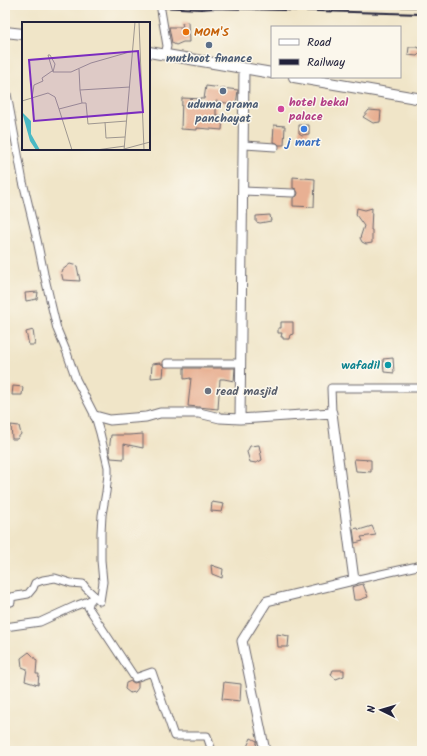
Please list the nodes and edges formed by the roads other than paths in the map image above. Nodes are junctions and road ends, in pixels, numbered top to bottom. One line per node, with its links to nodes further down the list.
1 (161, 10): 5 (street)
2 (5, 32): 3 (main road)
3 (22, 34)
4 (150, 52): 5 (main road)
5 (165, 55): 6 (main road)
6 (244, 69): 7 (main road); 11 (street)
7 (271, 73)
8 (300, 78): 10 (main road)
9 (5, 83): 19 (street)
10 (422, 99)
11 (244, 145): 12 (street); 13 (street)
12 (276, 147)
13 (243, 191): 14 (street); 16 (street)
14 (293, 193)
15 (167, 363): 16 (street)
16 (240, 363): 20 (street)
17 (422, 388): 18 (street)
18 (332, 413): 20 (street); 22 (street)
19 (95, 416): 20 (street); 24 (street)
20 (240, 419)
21 (422, 565): 22 (street)
22 (354, 580): 28 (street)
23 (90, 600): 24 (street); 26 (street); 27 (street)
24 (100, 601): 25 (street)
25 (5, 603)
26 (5, 627)
27 (212, 751)
28 (265, 751)

